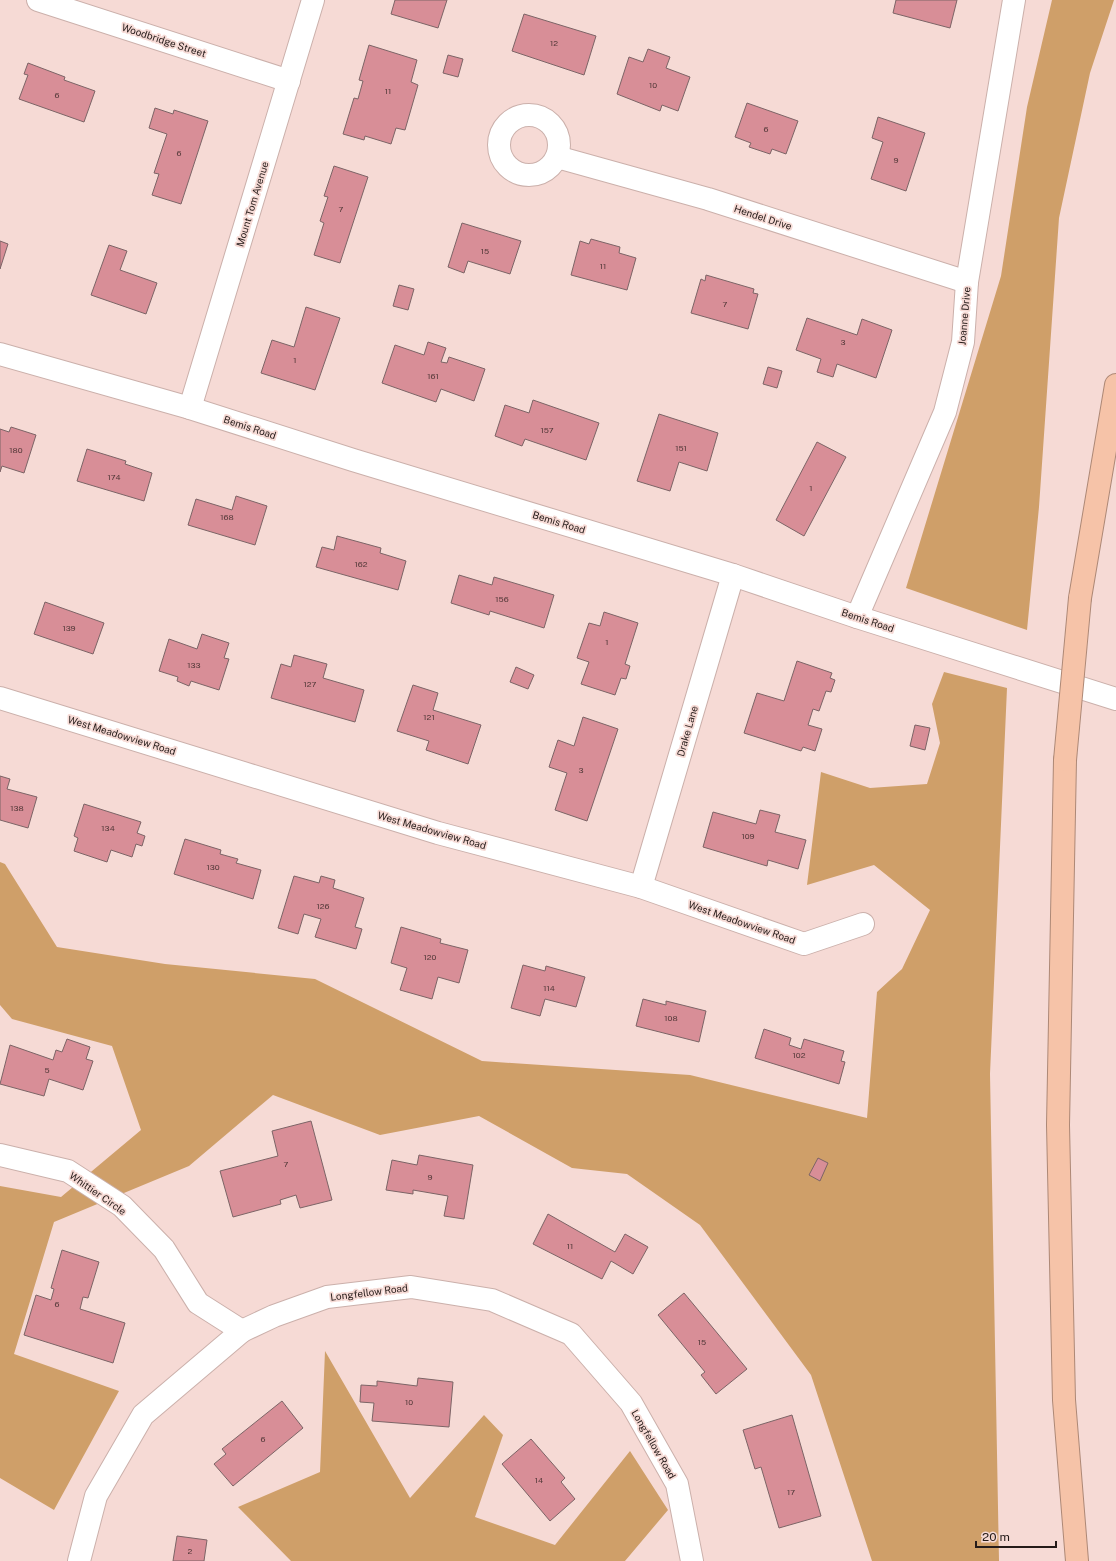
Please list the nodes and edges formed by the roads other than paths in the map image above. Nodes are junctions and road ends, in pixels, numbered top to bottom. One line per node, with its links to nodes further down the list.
1 (38, 0): 4 (street, Woodbridge Street)
2 (313, 0): 4 (street, Mount Tom Avenue)
3 (1014, 0): 6 (street, Joanne Drive)
4 (289, 81): 9 (street, Mount Tom Avenue)
5 (557, 157): 6 (street, Hendel Drive)
6 (967, 282): 11 (street, Joanne Drive)
7 (0, 354): 9 (street, Bemis Road)
8 (1116, 385): 20 (highway, bridge)
9 (190, 408): 10 (street, Bemis Road)
10 (733, 575): 11 (street, Bemis Road); 14 (street, Drake Lane)
11 (857, 617): 13 (street, Bemis Road)
12 (0, 698): 14 (street, West Meadowview Road)
13 (1116, 699)
14 (641, 887): 15 (street, West Meadowview Road)
15 (863, 924)
16 (0, 1155): 17 (street, Whittier Circle)
17 (242, 1331): 18 (street, Longfellow Road); 19 (street, Longfellow Road)
18 (79, 1561)
19 (692, 1561)
20 (1077, 1561)

